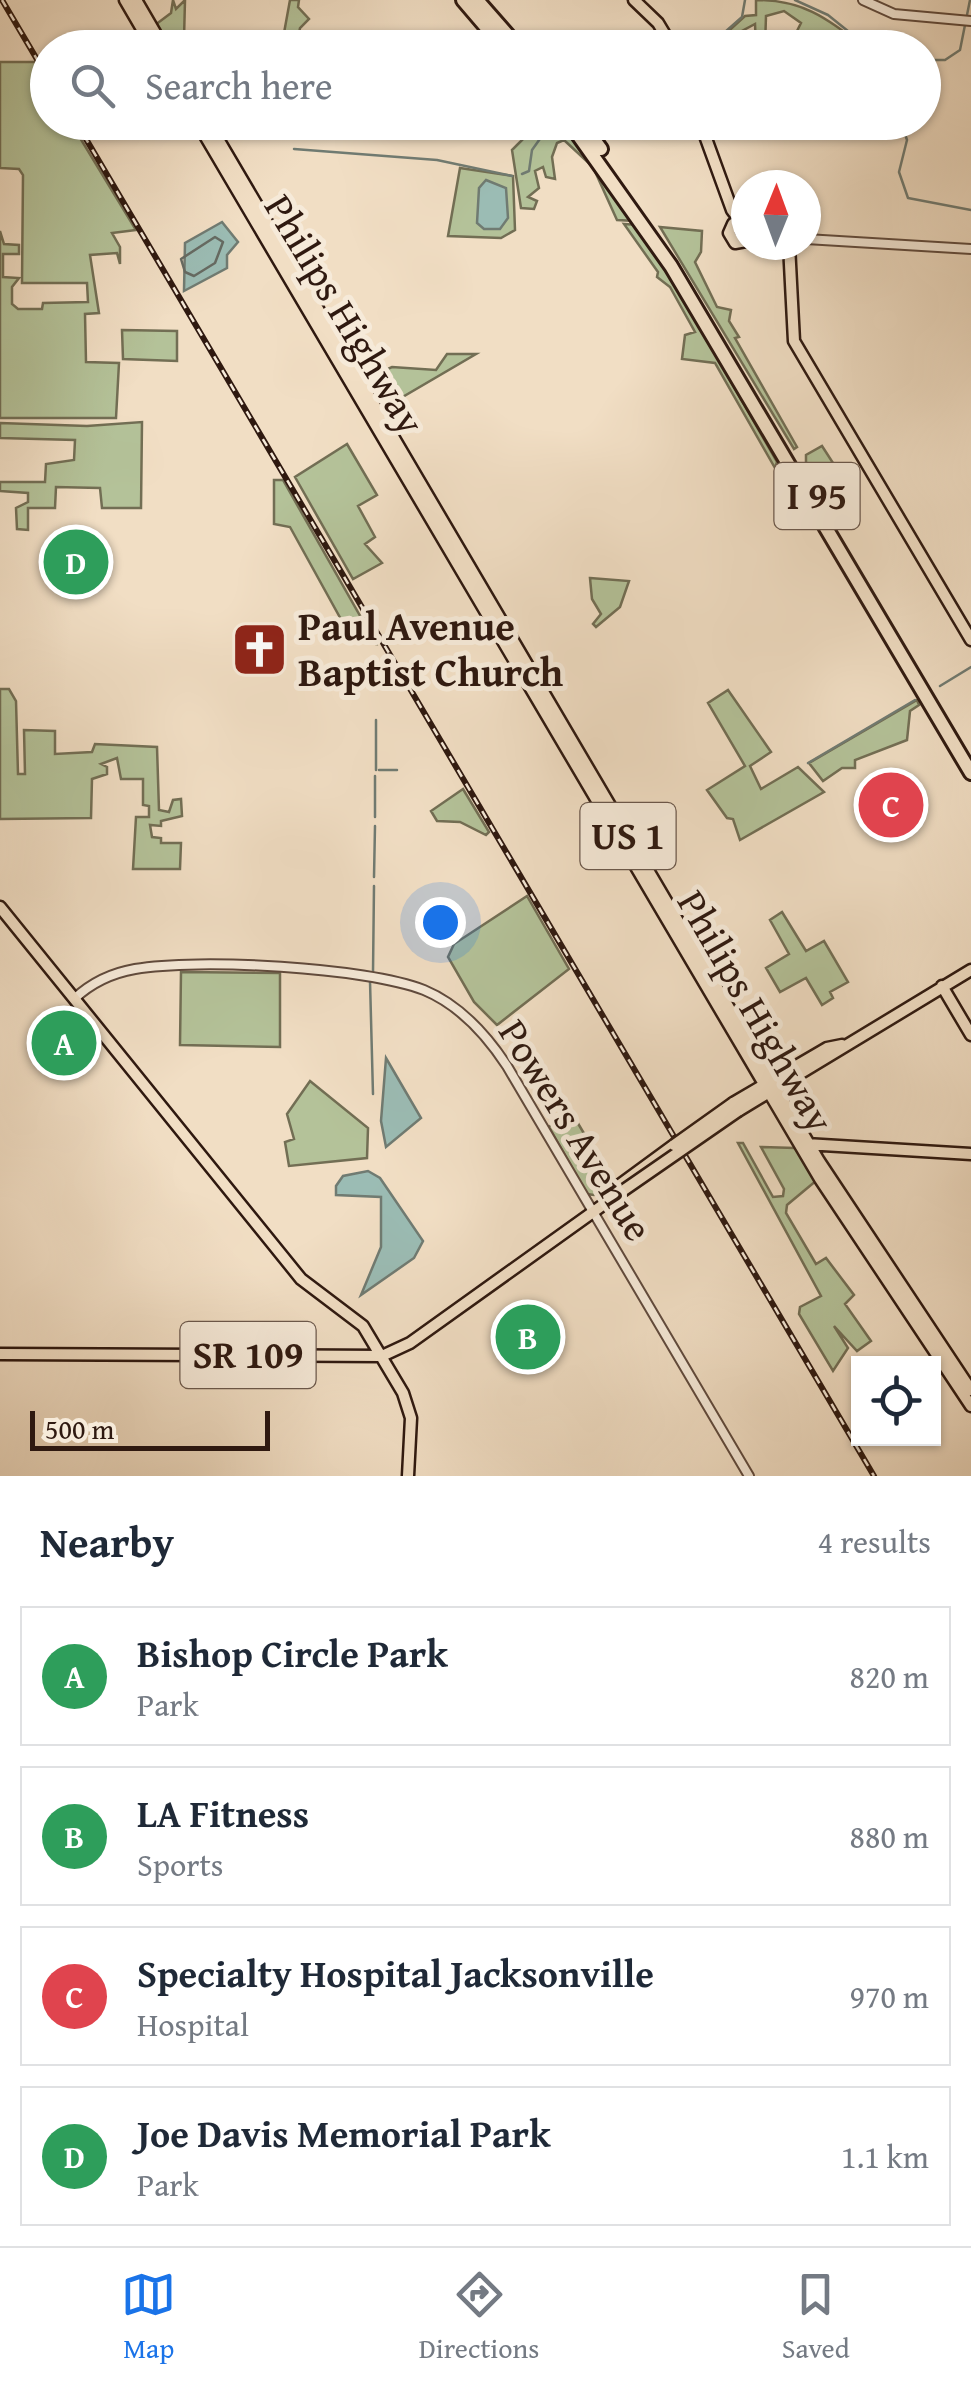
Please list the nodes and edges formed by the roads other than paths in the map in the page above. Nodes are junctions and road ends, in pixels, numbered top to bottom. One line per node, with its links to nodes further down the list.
1 (125, 0): 8 (main road)
2 (136, 0): 9 (main road)
3 (463, 0): 10 (highway)
4 (476, 0): 11 (highway)
5 (634, 0): 12 (main road)
6 (864, 0): 7 (street)
7 (971, 21)
8 (142, 30)
9 (154, 30)
10 (489, 30)
11 (503, 30)
12 (662, 30)
13 (208, 140): 24 (main road, Philips Highway / US 1)
14 (218, 140): 24 (main road, Philips Highway / US 1)
15 (582, 140): 19 (highway, I 95)
16 (592, 140): 19 (highway, I 95)
17 (707, 140): 18 (main road)
18 (731, 207)
19 (642, 214): 20 (highway, I 95)
20 (656, 235): 26 (highway, I 95); 27 (highway, I 95)
21 (821, 240): 22 (street)
22 (971, 249)
23 (791, 260): 25 (main road)
24 (390, 441): 33 (main road, Philips Highway / US 1); 33 (main road, Philips Highway / US 1)
25 (971, 640)
26 (971, 757)
27 (971, 773)
28 (0, 907): 31 (main road)
29 (971, 970): 30 (main road, SR 109)
30 (942, 986): 32 (main road); 33 (main road, SR 109)
31 (74, 998): 36 (street, Powers Avenue); 38 (main road)
32 (971, 1035)
33 (770, 1086): 34 (main road, Philips Highway / US 1); 36 (main road, SR 109, bridge)
34 (805, 1145): 35 (main road); 39 (main road, Philips Highway / US 1)
35 (971, 1154)
36 (591, 1209): 38 (main road, SR 109); 41 (street, Powers Avenue)
37 (0, 1354): 38 (main road, SR 109)
38 (382, 1356): 40 (main road)
39 (970, 1399)
40 (408, 1476)
41 (749, 1476)

